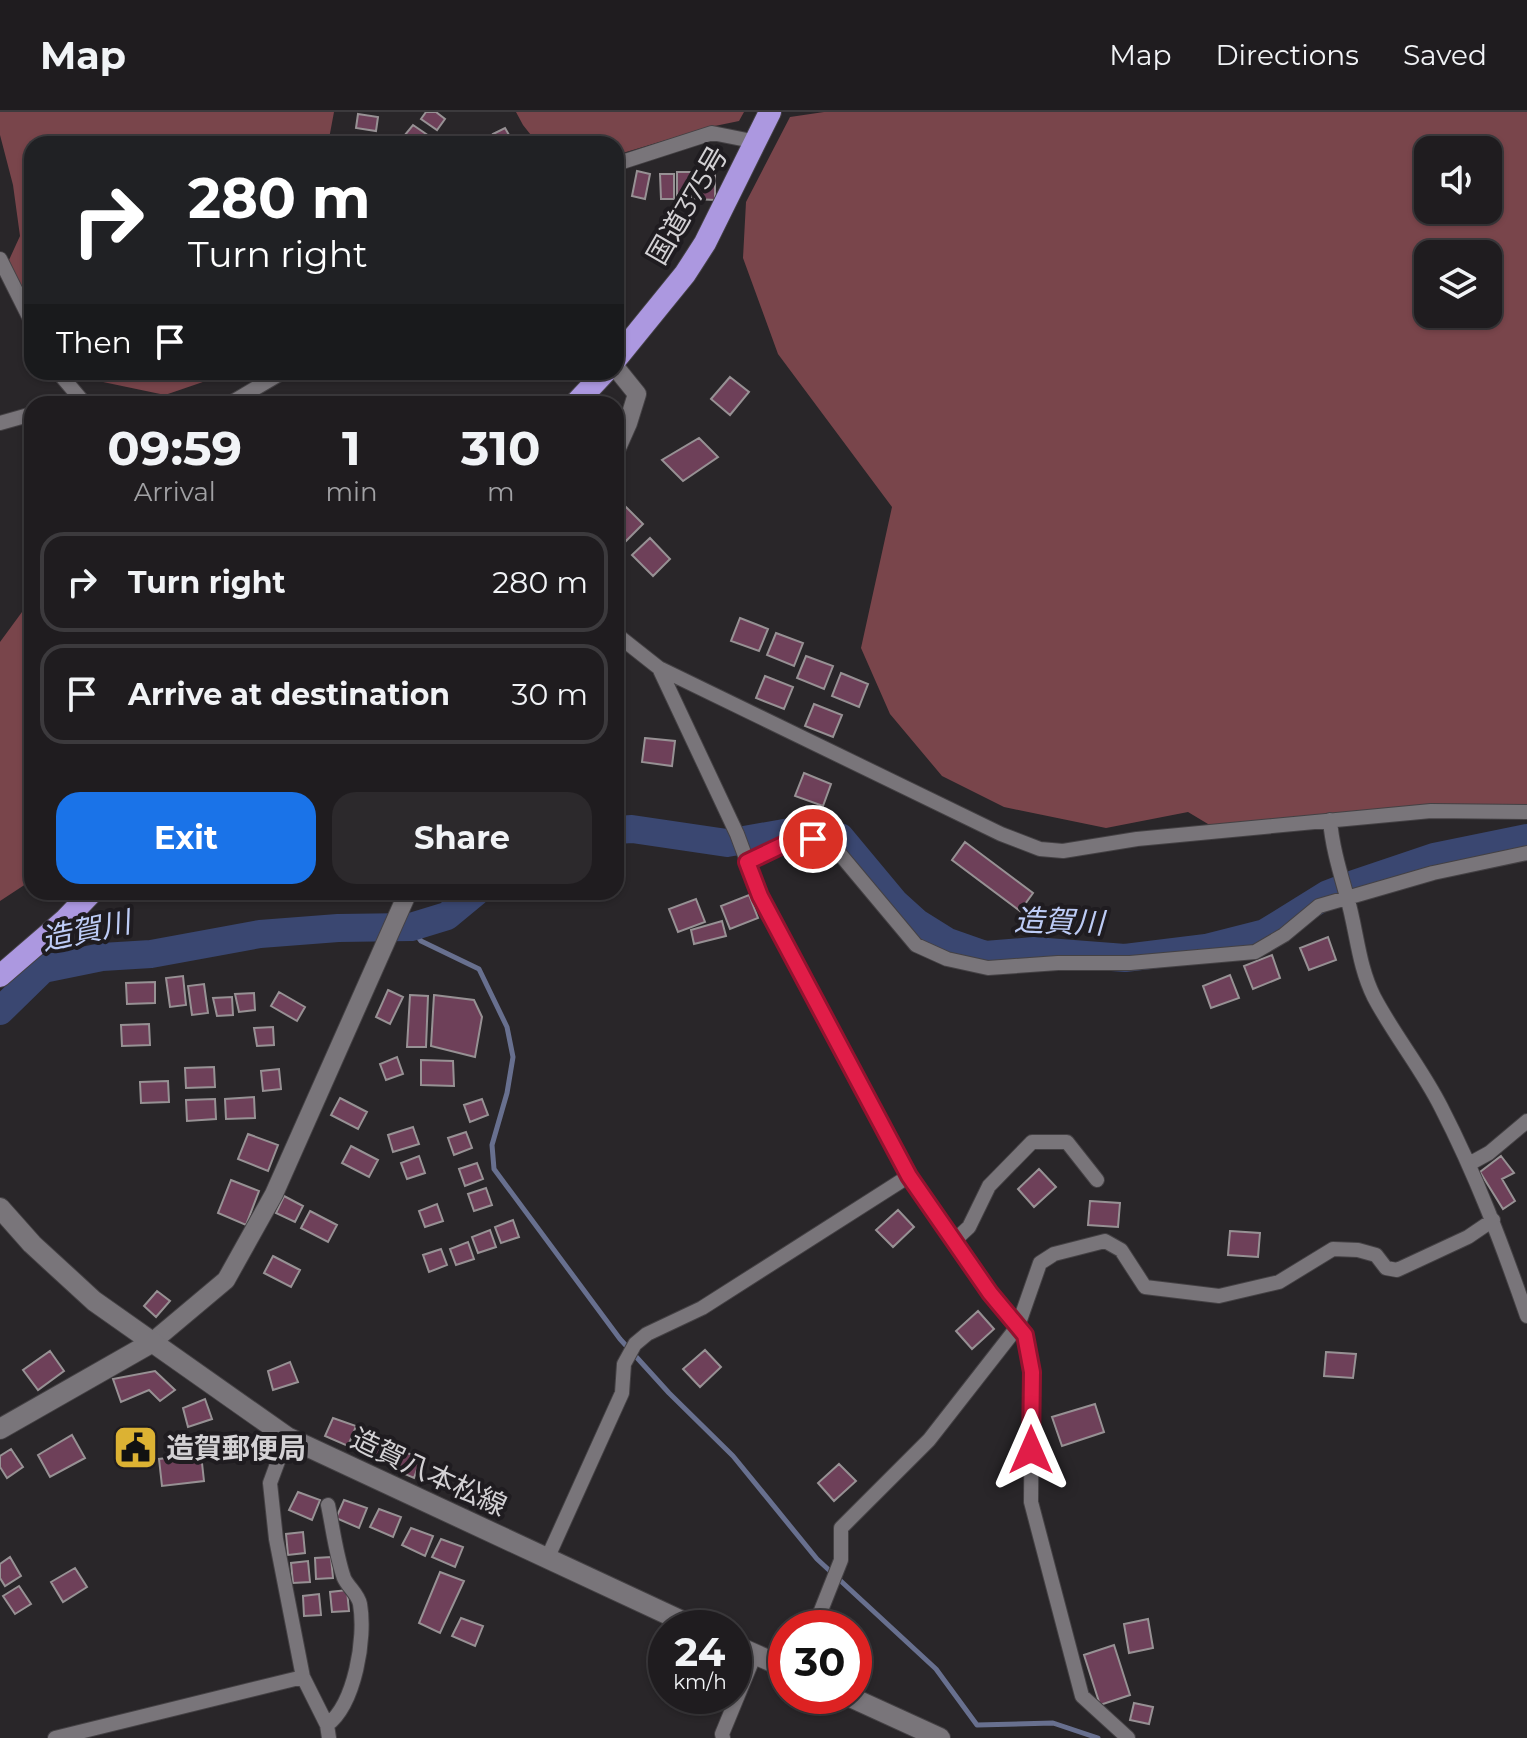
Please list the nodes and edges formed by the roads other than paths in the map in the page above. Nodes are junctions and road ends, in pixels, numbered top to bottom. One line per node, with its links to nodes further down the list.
1 (770, 112): 2 (highway, 国道375号)
2 (757, 142): 3 (street); 6 (highway, 国道375号)
3 (624, 161)
4 (0, 259): 5 (street)
5 (24, 307)
6 (624, 349)
7 (624, 378): 16 (street)
8 (65, 380): 11 (street)
9 (270, 380): 12 (street)
10 (598, 380): 13 (highway)
11 (78, 396)
12 (242, 396)
13 (582, 396)
14 (24, 416): 15 (street)
15 (0, 423)
16 (624, 429)
17 (624, 640): 18 (street)
18 (659, 668): 20 (street); 22 (street)
19 (1527, 812): 20 (street)
20 (1330, 820): 23 (street)
21 (1527, 853): 23 (street)
22 (745, 856): 23 (street); 29 (street)
23 (1345, 889): 28 (street)
24 (84, 900): 26 (highway)
25 (404, 900): 36 (street)
26 (0, 976)
27 (1527, 1121): 28 (street)
28 (1469, 1164): 32 (street)
29 (909, 1176): 33 (street); 40 (street)
30 (1097, 1180): 33 (street)
31 (0, 1208): 36 (main road, 造賀八本松線)
32 (1493, 1220): 34 (street); 35 (street)
33 (955, 1240): 35 (street)
34 (1527, 1316)
35 (1018, 1326): 42 (street); 52 (street)
36 (151, 1343): 37 (main road); 38 (main road, 造賀八本松線)
37 (0, 1429)
38 (287, 1437): 40 (main road, 造賀八本松線); 46 (street)
39 (328, 1505): 48 (street)
40 (547, 1559): 41 (main road, 造賀八本松線)
41 (658, 1610)
42 (821, 1610)
43 (752, 1653): 44 (main road)
44 (755, 1654): 45 (main road); 50 (street)
45 (768, 1660)
46 (303, 1677): 48 (street); 49 (street)
47 (872, 1707): 51 (main road)
48 (328, 1731)
49 (55, 1738)
50 (723, 1738)
51 (940, 1738)
52 (1128, 1738)

